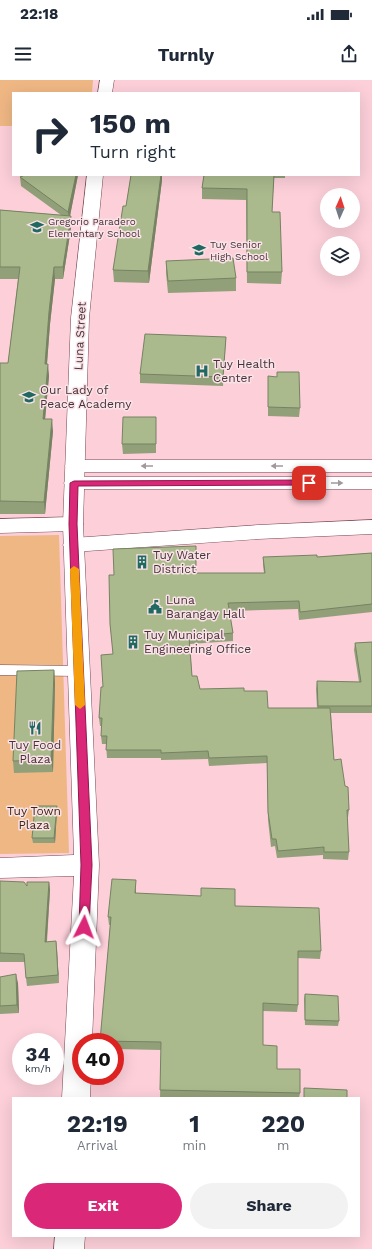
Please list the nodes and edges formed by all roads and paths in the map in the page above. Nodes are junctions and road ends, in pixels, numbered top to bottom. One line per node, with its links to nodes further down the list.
1 (107, 80): 2 (street)
2 (106, 92)
3 (95, 176): 5 (street, Luna Street)
4 (372, 466): 5 (street, one-way to 5)
5 (74, 474): 6 (street, one-way to 6); 9 (street, Luna Street)
6 (372, 483)
7 (0, 526): 9 (street)
8 (372, 527): 9 (street)
9 (73, 535): 11 (street, Luna Street)
10 (0, 670): 11 (lane)
11 (78, 671): 12 (street, Luna Street)
12 (87, 865): 13 (street); 14 (street, Luna Street)
13 (0, 868)
14 (76, 1097)
15 (70, 1237): 16 (street)
16 (69, 1249)

